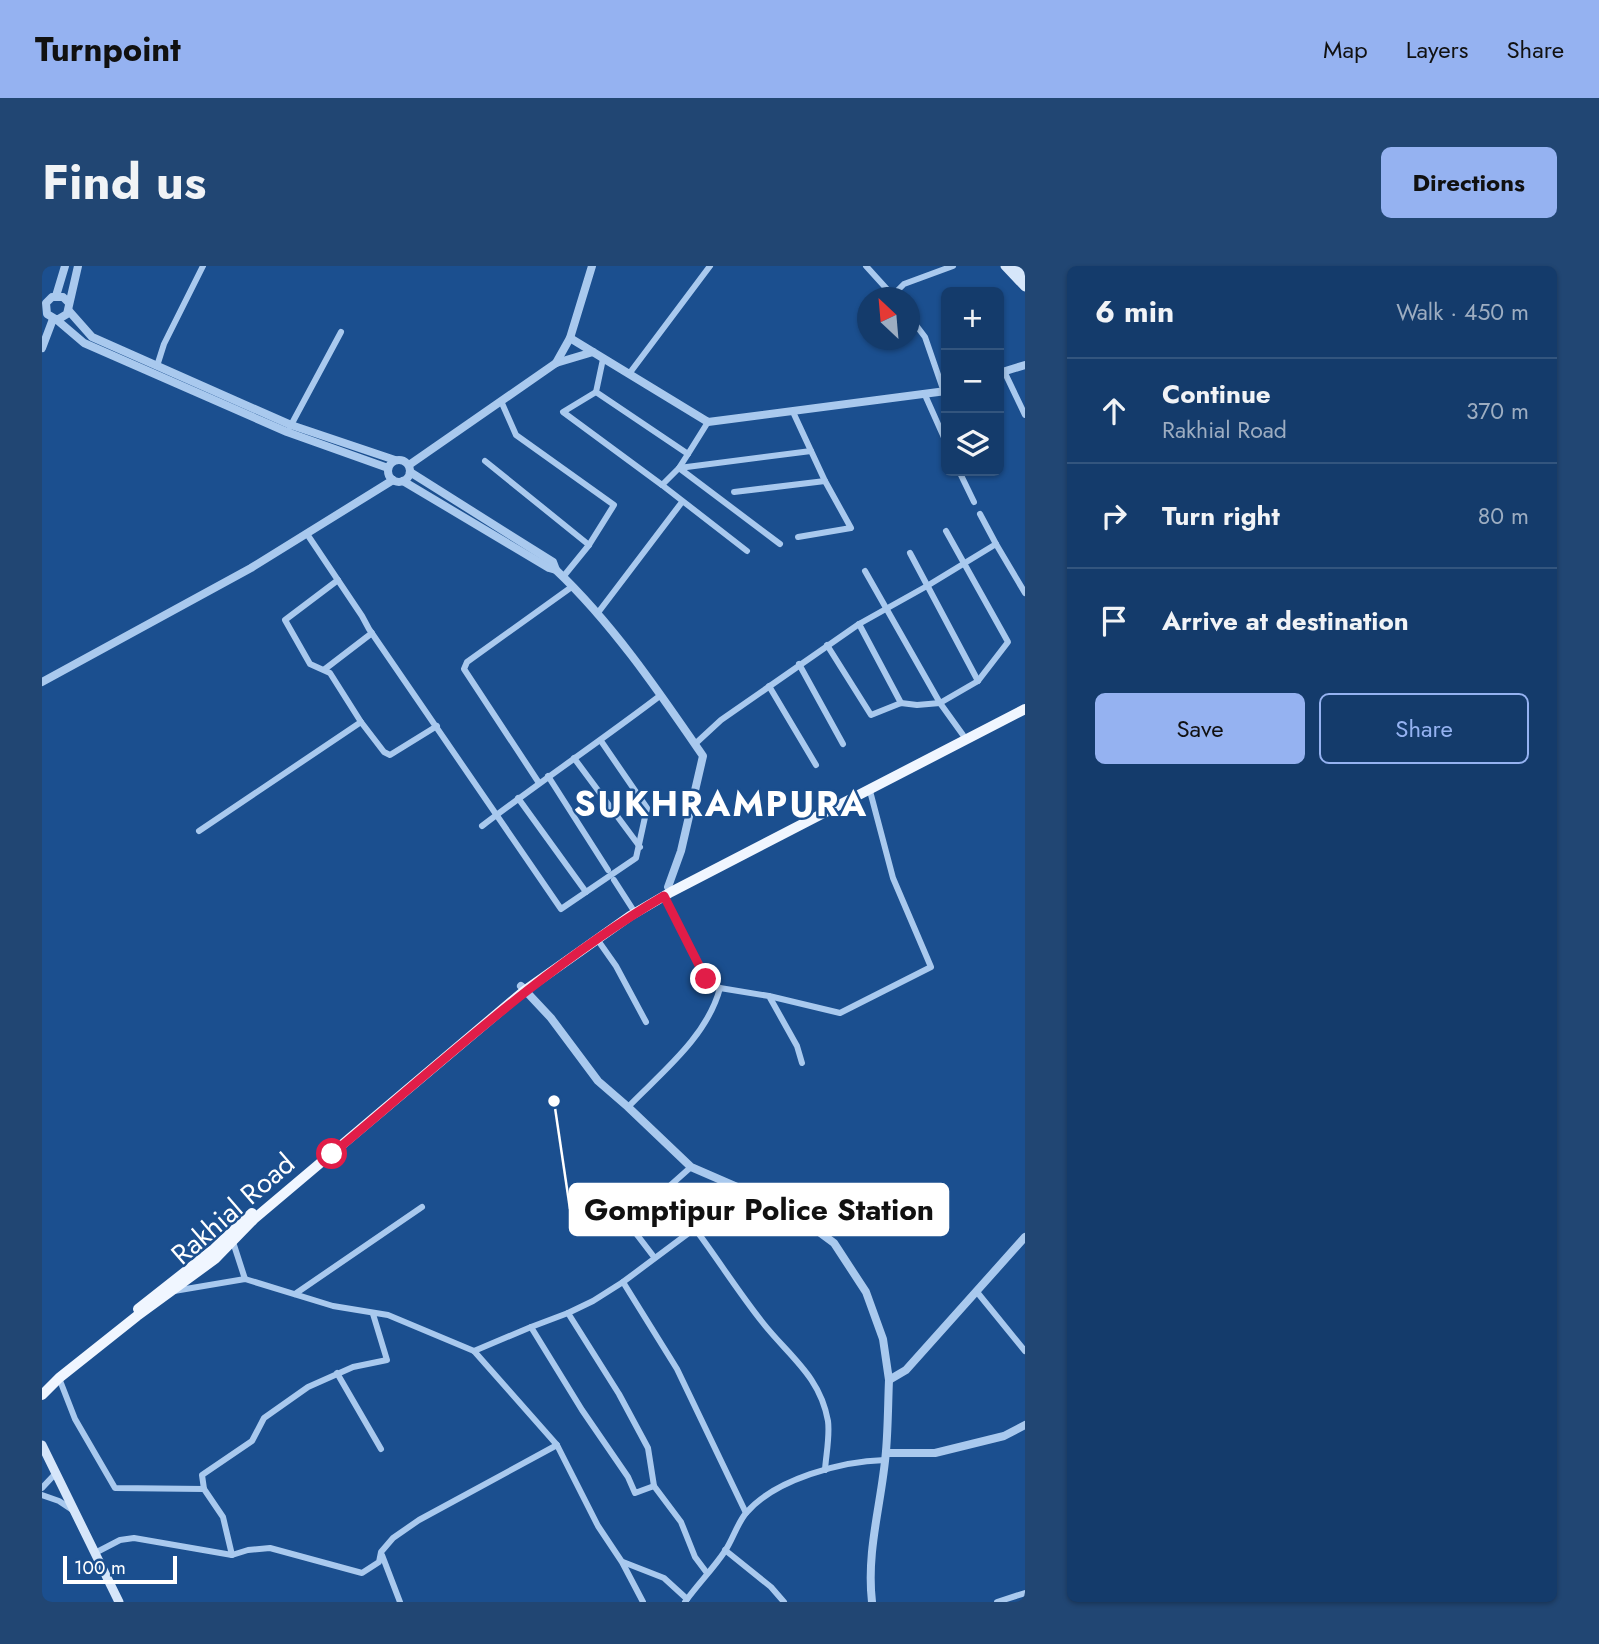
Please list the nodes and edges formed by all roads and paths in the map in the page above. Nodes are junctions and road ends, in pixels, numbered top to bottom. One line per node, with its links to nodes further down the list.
1 (65, 266): 14 (street)
2 (78, 266): 15 (street)
3 (203, 266): 25 (street)
4 (592, 266): 19 (street)
5 (710, 266): 27 (street)
6 (866, 266): 11 (street)
7 (953, 266): 12 (street)
8 (1005, 266): 13 (main road)
9 (1015, 266): 10 (main road)
10 (1025, 277)
11 (886, 287)
12 (902, 287)
13 (1025, 288)
14 (47, 301): 15 (street); 16 (street)
15 (69, 307): 16 (street); 25 (street)
16 (55, 319): 20 (street); 37 (street)
17 (920, 330): 29 (street)
18 (341, 332): 37 (street)
19 (570, 338): 21 (street); 23 (street)
20 (42, 348)
21 (593, 352): 22 (street); 23 (street)
22 (603, 359): 27 (street); 30 (street)
23 (556, 363): 33 (street)
24 (1025, 365): 26 (street)
25 (157, 366): 37 (street)
26 (1004, 371)
27 (629, 374): 36 (street)
28 (1004, 376): 35 (street)
29 (941, 380)
30 (596, 392): 40 (street); 50 (street)
31 (941, 392): 32 (street)
32 (925, 394): 34 (street); 38 (street)
33 (501, 401): 45 (street); 60 (street)
34 (793, 412): 36 (street); 39 (street)
35 (1025, 415)
36 (708, 422): 40 (street)
37 (289, 428): 41 (street); 43 (street)
38 (941, 431)
39 (811, 451): 44 (street); 49 (street)
40 (688, 454): 44 (street)
41 (395, 460): 43 (street); 45 (street)
42 (485, 461): 60 (street)
43 (388, 468): 47 (street)
44 (679, 468): 50 (street); 58 (street)
45 (409, 469): 48 (street); 64 (street)
46 (961, 476): 53 (street)
47 (393, 480): 48 (street); 56 (street)
48 (403, 481): 64 (street)
49 (825, 481): 51 (street); 57 (street)
50 (662, 485): 52 (street)
51 (734, 492)
52 (682, 502): 61 (street); 72 (street)
53 (974, 502)
54 (980, 514): 59 (street)
55 (946, 531): 63 (street)
56 (307, 534): 67 (street); 79 (street)
57 (798, 537)
58 (780, 544)
59 (996, 544): 63 (street); 70 (street)
60 (589, 545): 66 (street)
61 (747, 551)
62 (910, 553): 69 (street)
63 (964, 564): 69 (street); 78 (street)
64 (556, 570): 66 (street)
65 (866, 571): 71 (street)
66 (564, 577): 68 (street)
67 (338, 579): 74 (street); 77 (street)
68 (573, 586): 72 (street); 95 (street)
69 (927, 586): 71 (street); 78 (street)
70 (1025, 593)
71 (888, 609): 73 (street); 84 (street)
72 (597, 614): 81 (street)
73 (859, 624): 75 (street); 83 (street)
74 (372, 633): 77 (street); 87 (street)
75 (827, 645): 76 (street); 83 (street)
76 (799, 664): 80 (street); 91 (street)
77 (324, 669): 86 (street)
78 (978, 681): 84 (street)
79 (42, 682)
80 (769, 686): 90 (street); 93 (street)
81 (661, 695): 89 (street); 90 (street)
82 (1025, 702): 88 (main road, Rakhial Road)
83 (901, 703): 84 (street)
84 (940, 703): 88 (street)
85 (1025, 709): 96 (main road, Rakhial Road)
86 (361, 722): 87 (street); 100 (street)
87 (437, 726): 98 (street)
88 (963, 735): 104 (main road, Rakhial Road)
89 (601, 741): 92 (street); 101 (street)
90 (695, 744): 104 (street)
91 (843, 744)
92 (575, 758): 94 (street); 101 (street)
93 (816, 765)
94 (548, 776): 95 (street); 102 (street)
95 (538, 783): 97 (street)
96 (870, 790): 104 (main road, Rakhial Road); 110 (street)
97 (518, 798): 98 (street); 105 (street)
98 (496, 815): 99 (street); 105 (street)
99 (482, 826)
100 (199, 831)
101 (640, 848): 105 (street)
102 (608, 870)
103 (614, 880): 106 (street)
104 (667, 891): 106 (main road, Rakhial Road); 107 (main road, Rakhial Road); 108 (street)
105 (586, 892)
106 (632, 908): 109 (main road, Rakhial Road)
107 (597, 939): 109 (main road, Rakhial Road); 111 (street)
108 (720, 988): 110 (street); 113 (street)
109 (522, 989): 113 (street); 117 (main road, Rakhial Road); 132 (main road, Rakhial Road)
110 (769, 996): 112 (street)
111 (646, 1022)
112 (802, 1063)
113 (628, 1107): 114 (street)
114 (691, 1167): 118 (street); 131 (street)
115 (422, 1207): 123 (street)
116 (1025, 1237): 122 (street)
117 (233, 1242): 119 (street); 121 (main road, Rakhial Road)
118 (654, 1257): 120 (street); 139 (street)
119 (245, 1279): 121 (street); 123 (street)
120 (623, 1282): 124 (street); 146 (street)
121 (173, 1291): 130 (main road, Rakhial Road)
122 (977, 1292): 128 (street); 131 (street)
123 (295, 1294): 125 (street)
124 (568, 1313): 126 (street); 141 (street)
125 (373, 1314): 127 (street); 129 (street)
126 (531, 1327): 127 (street); 141 (street)
127 (474, 1351): 135 (street)
128 (1025, 1351)
129 (337, 1373): 137 (street); 143 (street)
130 (59, 1378): 133 (main road, Rakhial Road); 143 (street)
131 (889, 1380): 138 (street)
132 (42, 1386)
133 (42, 1395)
134 (1025, 1425): 138 (street)
135 (557, 1444): 148 (street); 151 (street)
136 (42, 1445): 140 (main road)
137 (381, 1449)
138 (885, 1457): 139 (street); 159 (street)
139 (825, 1470): 146 (street)
140 (56, 1473): 142 (street); 145 (main road)
141 (654, 1486): 152 (street)
142 (42, 1488)
143 (204, 1489): 150 (street)
144 (42, 1496): 145 (street)
145 (75, 1511): 149 (main road)
146 (746, 1513): 147 (street)
147 (725, 1550): 152 (street); 158 (street)
148 (381, 1552): 150 (street); 156 (street)
149 (95, 1553): 150 (street); 155 (main road)
150 (232, 1555)
151 (622, 1562): 154 (street); 157 (street)
152 (707, 1573): 154 (street)
153 (1021, 1597): 160 (street)
154 (686, 1600)
155 (119, 1602)
156 (400, 1602)
157 (643, 1602)
158 (784, 1602)
159 (872, 1602)
160 (997, 1602)

